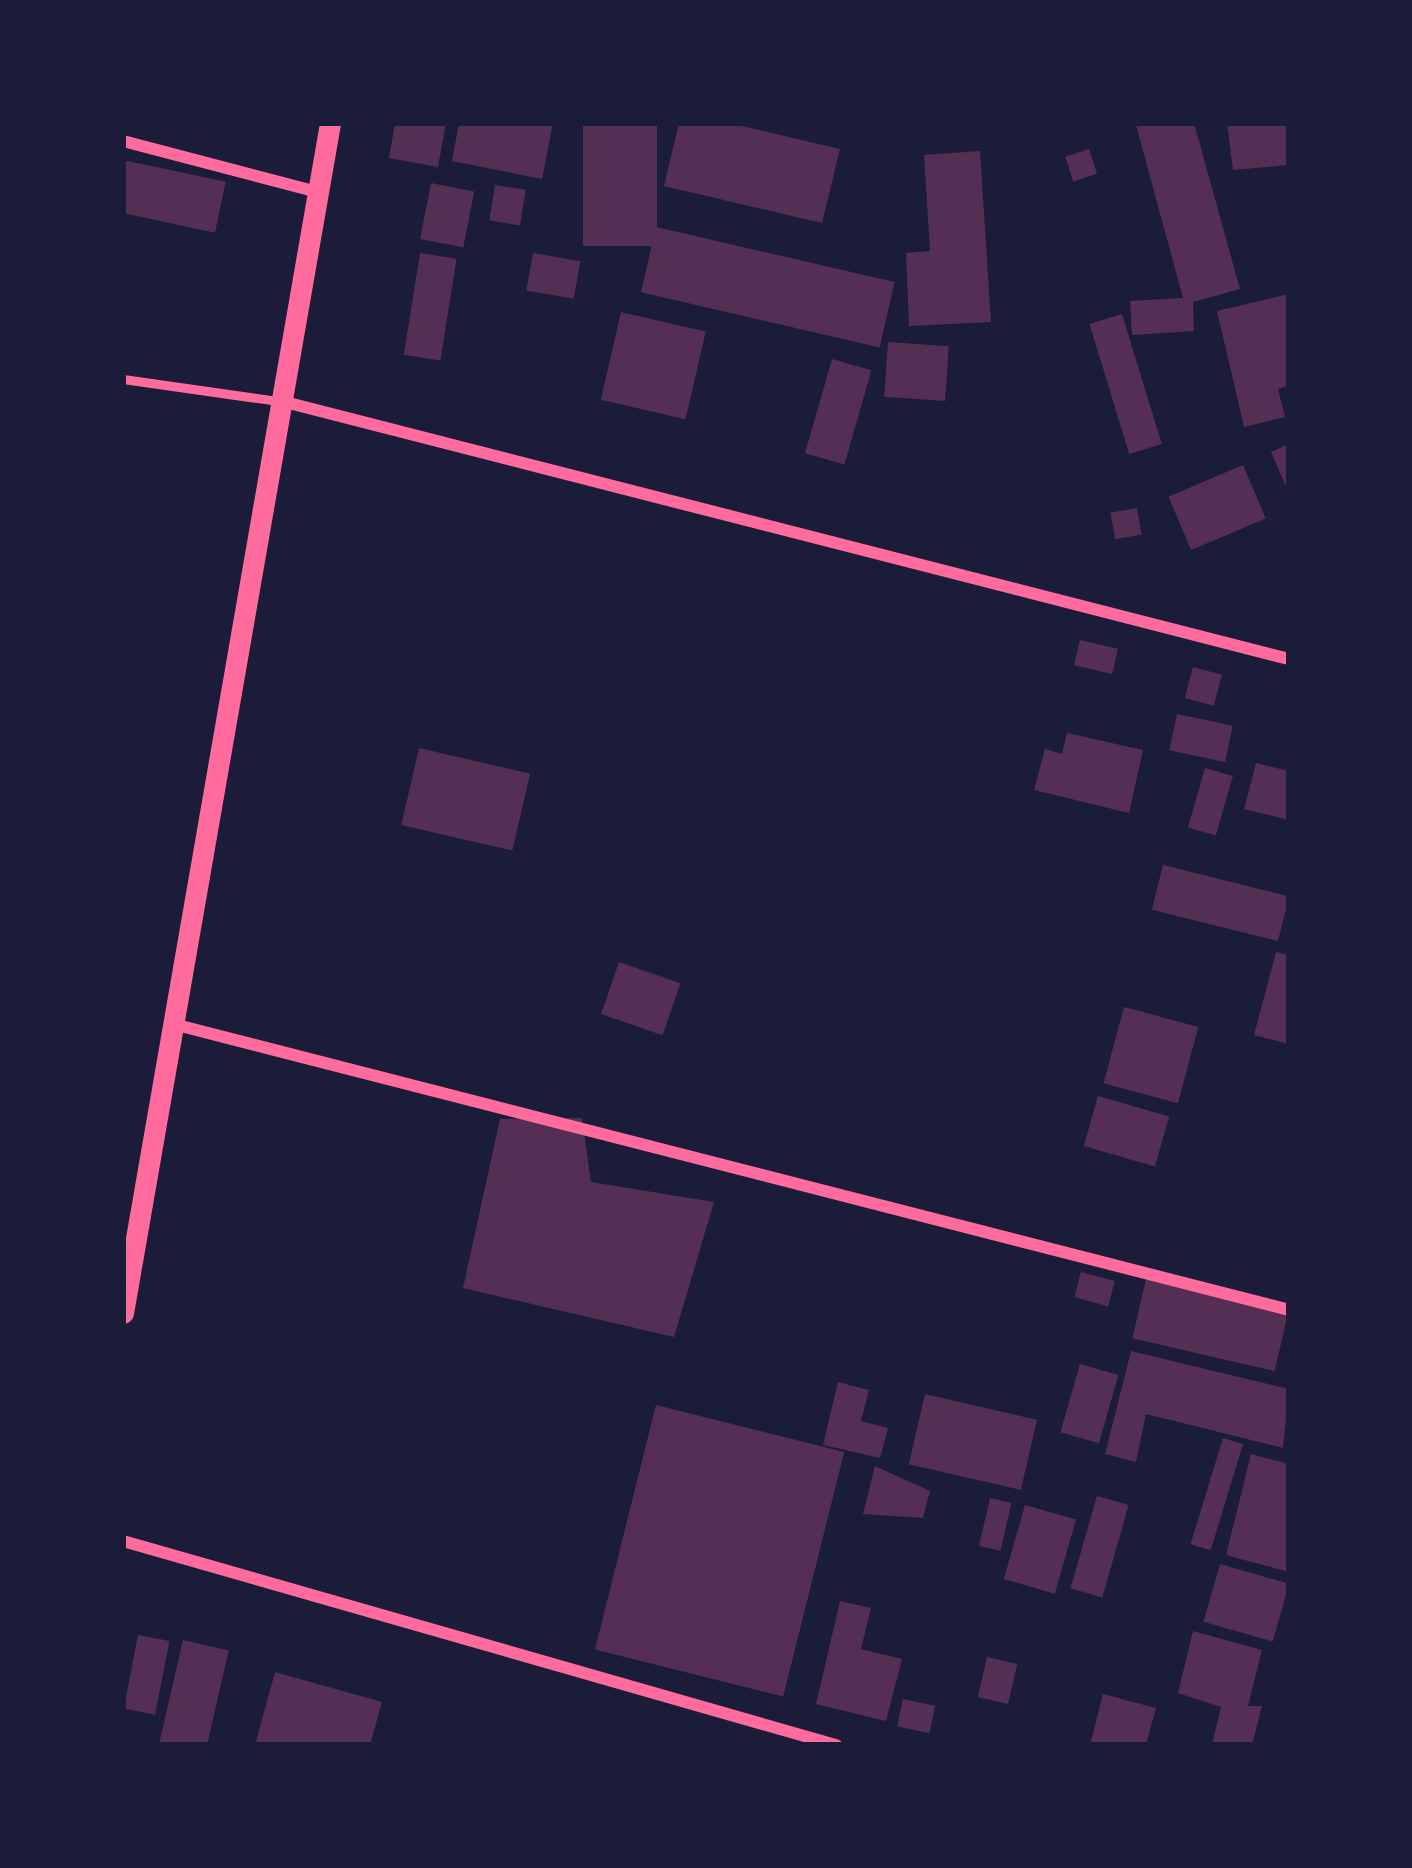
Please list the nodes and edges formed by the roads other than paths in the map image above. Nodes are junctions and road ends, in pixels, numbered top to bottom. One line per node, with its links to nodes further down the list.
1 (330, 123): 3 (street)
2 (123, 141): 3 (street)
3 (318, 192): 5 (street)
4 (123, 380): 5 (lane)
5 (281, 401): 6 (street); 7 (street)
6 (1289, 659)
7 (173, 1024): 8 (street); 9 (street)
8 (1289, 1310)
9 (123, 1313)
10 (123, 1541): 11 (street)
11 (836, 1745)

